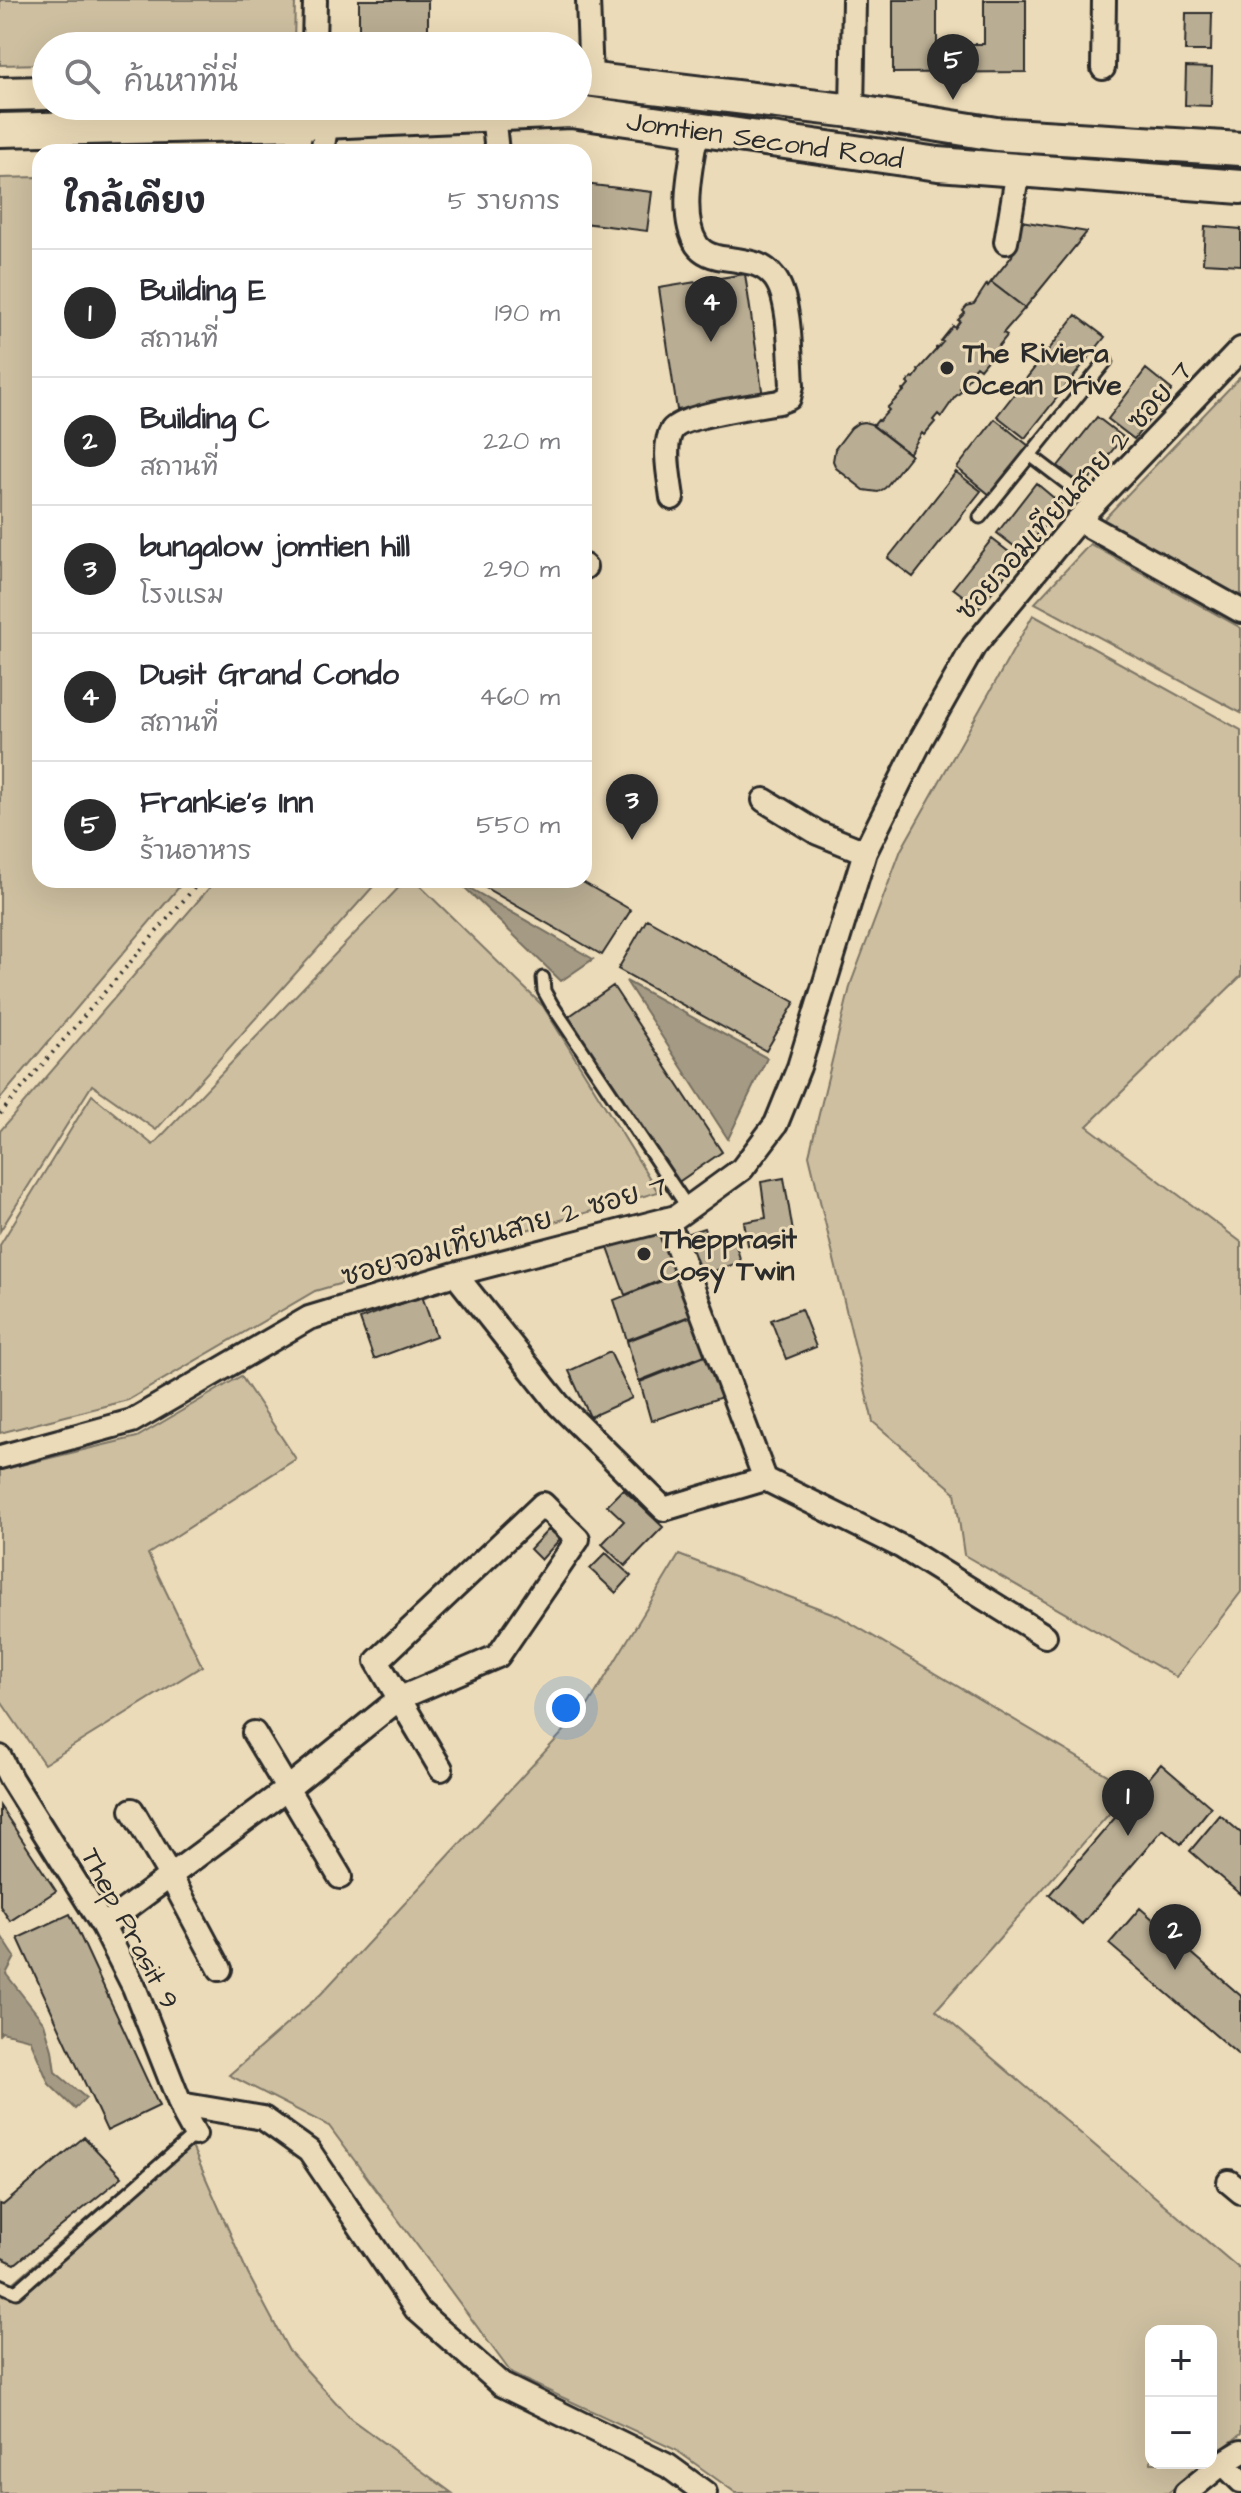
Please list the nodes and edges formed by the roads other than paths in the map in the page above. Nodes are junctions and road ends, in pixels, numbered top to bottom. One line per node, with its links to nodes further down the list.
1 (315, 0): 5 (street)
2 (588, 0): 6 (street)
3 (854, 0): 11 (street)
4 (1104, 0): 7 (street)
5 (314, 32)
6 (586, 32)
7 (1103, 68)
8 (592, 80): 11 (main road, Jomtien Second Road)
9 (32, 93): 10 (main road)
10 (0, 94)
11 (852, 111): 19 (main road, Jomtien Second Road)
12 (592, 114): 15 (main road, Jomtien Second Road)
13 (446, 120): 17 (main road, Jomtien Second Road)
14 (494, 120): 18 (street)
15 (697, 129): 20 (main road, Jomtien Second Road); 26 (street)
16 (0, 130): 17 (main road, Jomtien Second Road)
17 (312, 137)
18 (496, 144)
19 (1241, 149)
20 (1018, 170): 21 (main road, Jomtien Second Road); 22 (street)
21 (1241, 187)
22 (1006, 242)
23 (1241, 349): 27 (street, ซอยจอมเทียนสาย 2 ซอย 7)
24 (1106, 361): 25 (lane)
25 (1030, 455): 27 (lane); 28 (lane)
26 (672, 498)
27 (1086, 512): 29 (street); 31 (street, ซอยจอมเทียนสาย 2 ซอย 7)
28 (980, 517)
29 (1241, 611)
30 (764, 800): 31 (street)
31 (865, 852): 33 (street, ซอยจอมเทียนสาย 2 ซอย 7)
32 (543, 978): 33 (lane)
33 (688, 1208): 34 (street, ซอยจอมเทียนสาย 2 ซอย 7)
34 (667, 1219): 35 (street, ซอยจอมเทียนสาย 2 ซอย 7); 37 (street)
35 (455, 1274): 36 (street, ซอยจอมเทียนสาย 2 ซอย 7); 37 (street)
36 (0, 1457)
37 (765, 1479): 38 (street)
38 (1045, 1636)
39 (400, 1698): 39 (street); 42 (street); 43 (street)
40 (254, 1733): 43 (street)
41 (0, 1757): 47 (street, Thep Prasit 9)
42 (441, 1769)
43 (287, 1789): 45 (street); 46 (street)
44 (132, 1810): 45 (street)
45 (171, 1877): 47 (street); 48 (street)
46 (340, 1877)
47 (103, 1926): 49 (street, Thep Prasit 9)
48 (220, 1969)
49 (180, 2104): 50 (street, Thep Prasit 9); 54 (street)
50 (195, 2134): 51 (lane)
51 (0, 2285)
52 (1232, 2458): 53 (street); 55 (street)
53 (1241, 2481)
54 (705, 2493)
55 (1186, 2493)

